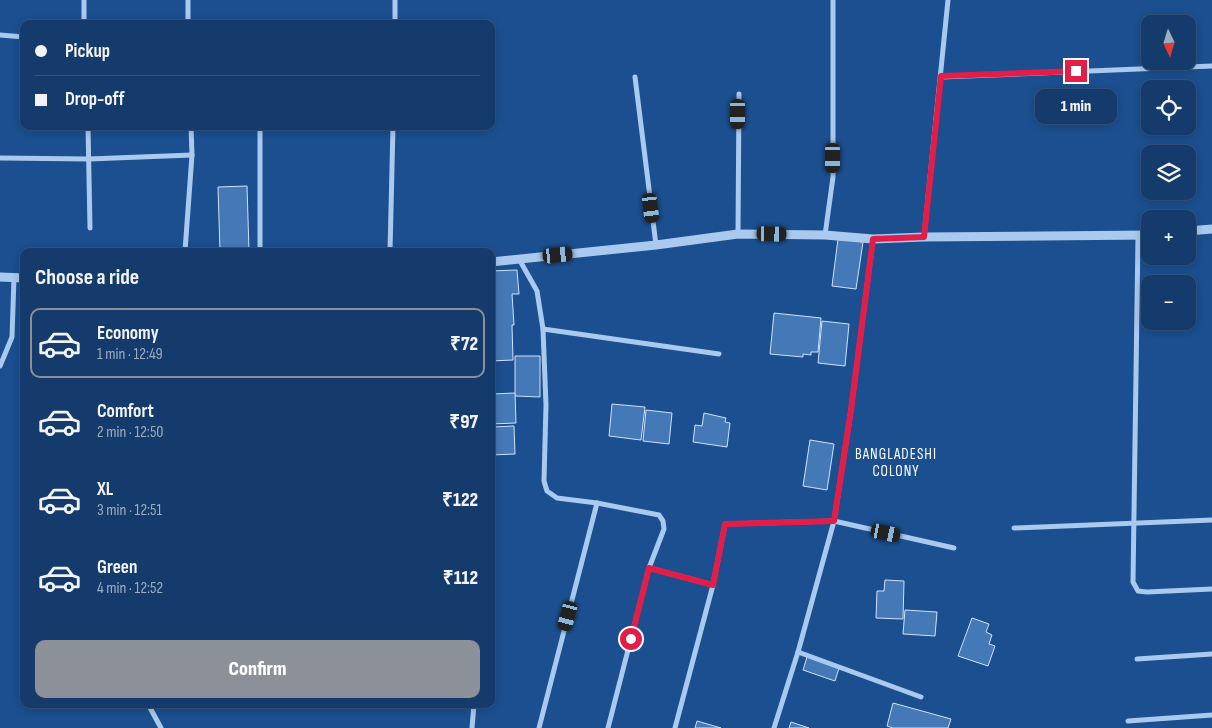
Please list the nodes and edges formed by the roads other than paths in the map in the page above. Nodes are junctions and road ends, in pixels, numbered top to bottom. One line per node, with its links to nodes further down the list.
1 (84, 0): 6 (street)
2 (188, 0): 7 (street)
3 (395, 0): 8 (street)
4 (833, 0): 26 (street)
5 (948, 0): 12 (street)
6 (84, 20)
7 (188, 20)
8 (395, 20)
9 (0, 35): 10 (street)
10 (20, 37)
11 (1212, 66): 12 (street)
12 (941, 76): 29 (street)
13 (635, 77): 31 (street)
14 (739, 94): 25 (street)
15 (88, 130): 21 (street)
16 (191, 130): 19 (street)
17 (260, 130): 33 (street)
18 (392, 130): 34 (street)
19 (192, 155): 21 (street); 32 (street)
20 (0, 158): 21 (street)
21 (89, 159): 22 (street)
22 (90, 228)
23 (1212, 229): 24 (street)
24 (1196, 230)
25 (738, 234): 26 (street); 31 (street)
26 (825, 235): 30 (street)
27 (1138, 236): 28 (street); 29 (street); 46 (street)
28 (1141, 236)
29 (924, 237): 30 (street)
30 (873, 239): 45 (street)
31 (656, 245): 35 (street)
32 (185, 248)
33 (260, 248)
34 (390, 248)
35 (519, 259): 36 (street); 40 (street)
36 (495, 262)
37 (0, 277): 38 (street)
38 (14, 278): 39 (street); 42 (street)
39 (20, 278)
40 (543, 329): 41 (street); 43 (street)
41 (719, 354)
42 (0, 366)
43 (597, 503): 49 (street); 62 (street)
44 (1212, 520): 46 (street)
45 (834, 521): 48 (street); 50 (street); 52 (street)
46 (1133, 524): 47 (street); 51 (street)
47 (1014, 528)
48 (954, 548)
49 (649, 568): 50 (street); 63 (street)
50 (713, 585): 64 (street)
51 (1212, 588)
52 (798, 652): 55 (street); 65 (street)
53 (1212, 654): 54 (street)
54 (1137, 659)
55 (921, 697)
56 (150, 708): 60 (street)
57 (474, 708): 61 (street)
58 (1212, 715): 59 (street)
59 (1128, 721)
60 (160, 728)
61 (472, 728)
62 (539, 728)
63 (608, 728)
64 (675, 728)
65 (774, 728)

